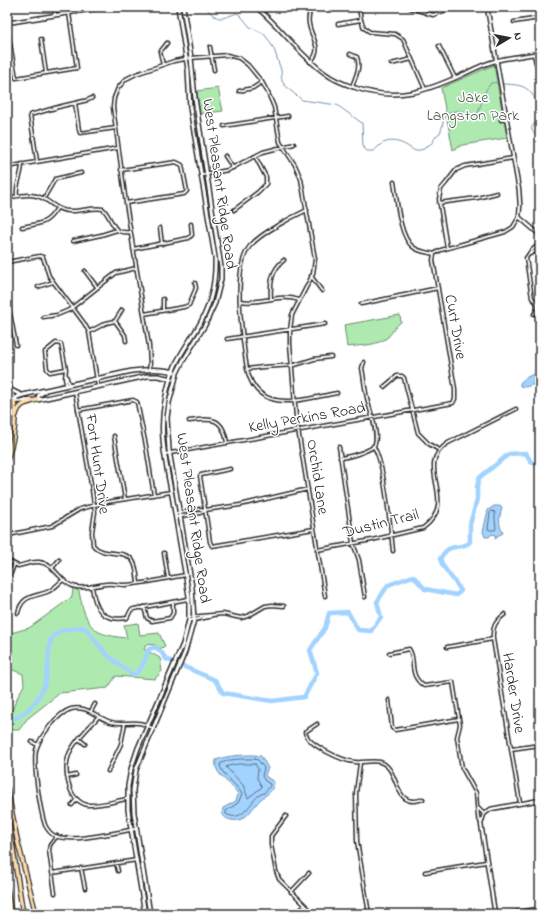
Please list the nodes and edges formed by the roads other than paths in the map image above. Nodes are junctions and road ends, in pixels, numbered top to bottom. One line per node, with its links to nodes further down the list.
1 (54, 7): 12 (street)
2 (106, 7): 11 (street)
3 (178, 7): 26 (main road, West Pleasant Ridge Road)
4 (183, 7): 27 (main road, West Pleasant Ridge Road)
5 (256, 7): 30 (street)
6 (312, 7): 30 (street)
7 (359, 7): 14 (street)
8 (409, 7): 9 (street)
9 (454, 7)
10 (487, 7): 29 (street)
11 (68, 13): 12 (street); 35 (street)
12 (55, 15): 17 (street)
13 (540, 18): 15 (street)
14 (361, 20): 16 (street); 28 (street)
15 (514, 22)
16 (338, 24)
17 (7, 25): 35 (street)
18 (41, 39): 35 (street)
19 (167, 43): 32 (street)
20 (439, 46): 36 (street)
21 (210, 47): 25 (street)
22 (350, 54): 38 (street)
23 (540, 54): 24 (street)
24 (534, 55): 29 (street); 34 (street)
25 (212, 56): 27 (street); 33 (street); 37 (street)
26 (186, 58): 27 (street); 32 (street); 62 (main road, West Pleasant Ridge Road)
27 (191, 58): 61 (main road, West Pleasant Ridge Road)
28 (412, 59): 31 (street); 39 (street)
29 (496, 60): 36 (street); 45 (street)
30 (310, 62): 38 (street)
31 (391, 64)
32 (163, 65): 48 (street)
33 (214, 70)
34 (540, 71)
35 (46, 73)
36 (455, 78): 39 (street)
37 (262, 82): 40 (street); 44 (street)
38 (352, 87): 39 (street)
39 (425, 89)
40 (239, 91)
41 (92, 98): 42 (street)
42 (75, 103): 48 (street); 55 (street)
43 (288, 116): 44 (street)
44 (276, 117): 47 (street); 50 (street)
45 (506, 119): 46 (street); 54 (street)
46 (501, 120)
47 (224, 126)
48 (116, 128): 51 (street)
49 (294, 144): 50 (street)
50 (282, 147): 53 (street); 72 (street, Orchid Lane)
51 (118, 148): 55 (street); 59 (street)
52 (225, 156): 58 (street)
53 (255, 156): 58 (street); 71 (street)
54 (513, 158): 69 (street); 73 (street)
55 (37, 161): 56 (street)
56 (22, 164): 57 (street); 65 (street)
57 (7, 167)
58 (233, 168): 61 (street)
59 (121, 170): 68 (street); 68 (street)
60 (81, 173): 67 (street)
61 (207, 174): 62 (street); 127 (main road, West Pleasant Ridge Road)
62 (202, 175): 120 (main road, West Pleasant Ridge Road)
63 (394, 182): 85 (street)
64 (497, 193): 69 (street)
65 (17, 196): 66 (street); 67 (street)
66 (7, 198)
67 (44, 198): 70 (street)
68 (126, 203): 78 (street)
69 (439, 204): 83 (street)
70 (57, 208): 75 (street); 77 (street)
71 (234, 210)
72 (307, 210): 90 (street, Orchid Lane); 101 (street)
73 (519, 217): 79 (street); 83 (street)
74 (191, 224): 82 (street)
75 (22, 227)
76 (160, 228): 82 (street)
77 (116, 230): 78 (street); 80 (street)
78 (130, 232): 84 (street)
79 (540, 235)
80 (73, 241)
81 (540, 243): 103 (street)
82 (162, 244): 84 (street)
83 (447, 248): 85 (street)
84 (133, 249): 88 (street)
85 (434, 254): 95 (street, Curt Drive)
86 (284, 260): 99 (street)
87 (7, 262): 91 (street)
88 (136, 268): 94 (street); 107 (street)
89 (85, 271): 94 (street)
90 (311, 276): 96 (street); 100 (street, Orchid Lane)
91 (53, 282): 93 (street); 104 (street)
92 (195, 282): 106 (street)
93 (38, 287)
94 (97, 288): 104 (street)
95 (438, 288): 102 (street); 146 (street, Curt Drive)
96 (322, 291)
97 (7, 298): 117 (street)
98 (163, 299): 106 (street)
99 (271, 299): 100 (street); 101 (street)
100 (299, 300): 112 (street, Orchid Lane)
101 (240, 301): 114 (street)
102 (361, 304)
103 (540, 306): 108 (street)
104 (72, 308): 109 (street); 113 (street)
105 (122, 310): 110 (street)
106 (163, 310): 107 (street)
107 (144, 314): 123 (street)
108 (534, 314)
109 (43, 317)
110 (115, 321): 113 (street); 116 (street)
111 (325, 324): 112 (street)
112 (290, 330): 114 (street); 121 (street, Orchid Lane)
113 (89, 332): 130 (street)
114 (242, 337): 115 (street); 125 (street)
115 (227, 339)
116 (126, 341)
117 (16, 345)
118 (331, 357): 121 (street)
119 (364, 362): 150 (street)
120 (176, 363): 124 (main road); 126 (main road, West Pleasant Ridge Road)
121 (291, 366): 125 (street); 144 (street, Orchid Lane)
122 (66, 369): 122 (street); 133 (street)
123 (149, 369): 124 (main road); 130 (main road)
124 (165, 370): 126 (main road)
125 (247, 370): 144 (street)
126 (173, 372): 127 (main road); 131 (main road, West Pleasant Ridge Road)
127 (177, 373): 132 (main road, West Pleasant Ridge Road)
128 (156, 376): 131 (main road); 135 (main road); 137 (main road)
129 (7, 378): 138 (main road)
130 (96, 379): 133 (main road); 135 (street)
131 (170, 379): 132 (main road); 137 (main road, West Pleasant Ridge Road)
132 (175, 380): 159 (main road, West Pleasant Ridge Road)
133 (68, 385): 136 (main road)
134 (384, 386): 149 (street)
135 (98, 387): 139 (main road)
136 (51, 389): 141 (main road); 142 (main road)
137 (167, 389): 160 (main road, West Pleasant Ridge Road)
138 (11, 390): 141 (main road); 143 (main road)
139 (75, 392): 142 (main road); 148 (street, Fort Hunt Drive)
140 (337, 393): 144 (street)
141 (23, 396): 143 (main road)
142 (37, 400): 143 (main road); 151 (highway)
143 (14, 401): 145 (main road); 151 (highway)
144 (294, 401): 153 (street, Orchid Lane)
145 (7, 402)
146 (453, 403): 149 (street, Kelly Perkins Road)
147 (516, 409): 158 (street)
148 (78, 410): 166 (street); 168 (street, Fort Hunt Drive)
149 (413, 410): 150 (street, Kelly Perkins Road); 158 (street)
150 (373, 417): 153 (street, Kelly Perkins Road); 156 (street)
151 (16, 418): 162 (highway)
152 (189, 421): 155 (street)
153 (298, 430): 155 (street, Kelly Perkins Road); 164 (street, Orchid Lane)
154 (114, 436): 167 (street)
155 (227, 443): 159 (street, Kelly Perkins Road)
156 (373, 446): 161 (street); 173 (street)
157 (339, 447): 161 (street)
158 (439, 450): 173 (street, Dustin Trail)
159 (170, 453): 160 (street, Kelly Perkins Road); 170 (main road, West Pleasant Ridge Road)
160 (165, 454): 165 (main road, West Pleasant Ridge Road)
161 (340, 458): 175 (street)
162 (7, 460)
163 (230, 469): 169 (street)
164 (308, 489): 169 (street); 172 (street, Orchid Lane)
165 (171, 492): 166 (street); 171 (main road, West Pleasant Ridge Road)
166 (154, 495): 167 (street)
167 (125, 499): 168 (street)
168 (94, 506): 174 (street); 188 (street, Fort Hunt Drive)
169 (205, 510): 170 (street); 172 (street)
170 (180, 515): 171 (street); 184 (main road, West Pleasant Ridge Road)
171 (175, 516): 185 (main road, West Pleasant Ridge Road)
172 (314, 529): 176 (street, Orchid Lane)
173 (391, 536): 175 (street, Dustin Trail); 177 (street)
174 (8, 537)
175 (353, 543): 176 (street, Dustin Trail); 191 (street)
176 (317, 550): 190 (street, Orchid Lane)
177 (393, 551)
178 (164, 553): 186 (street)
179 (7, 555): 181 (street)
180 (59, 560): 182 (street)
181 (14, 565): 182 (street); 183 (street)
182 (52, 568): 187 (street)
183 (11, 574)
184 (190, 574): 185 (street); 199 (main road, West Pleasant Ridge Road)
185 (185, 575): 186 (street); 192 (main road, West Pleasant Ridge Road)
186 (168, 578): 188 (street)
187 (63, 580): 189 (street); 196 (street)
188 (138, 583): 189 (street)
189 (92, 587): 195 (street)
190 (325, 596)
191 (365, 597)
192 (190, 599): 193 (street); 198 (main road, West Pleasant Ridge Road)
193 (173, 602): 195 (street); 195 (street)
194 (284, 606): 199 (street)
195 (144, 607)
196 (18, 613)
197 (504, 614): 200 (street, Harder Drive)
198 (189, 618): 199 (street); 210 (main road, West Pleasant Ridge Road)
199 (194, 619): 211 (main road, West Pleasant Ridge Road)
200 (493, 639): 201 (street); 217 (street, Harder Drive)
201 (447, 648)
202 (389, 653): 207 (street)
203 (389, 700): 207 (street)
204 (95, 704): 205 (street)
205 (91, 711): 206 (street); 215 (street)
206 (99, 716): 208 (street); 212 (street)
207 (459, 719): 229 (street)
208 (125, 723): 210 (street); 219 (street)
209 (317, 724): 218 (street)
210 (148, 726): 211 (street); 224 (main road, West Pleasant Ridge Road)
211 (152, 728): 234 (main road, West Pleasant Ridge Road)
212 (79, 739): 214 (street); 221 (street)
213 (32, 742): 215 (street)
214 (85, 744)
215 (38, 745): 236 (street)
216 (540, 745): 217 (street)
217 (511, 749): 227 (street, Harder Drive)
218 (360, 763): 225 (street); 258 (street)
219 (108, 771)
220 (76, 775): 221 (street)
221 (67, 777): 223 (street)
222 (7, 788): 253 (highway)
223 (77, 799): 224 (street); 228 (street)
224 (127, 799): 235 (main road, West Pleasant Ridge Road)
225 (423, 799)
226 (540, 800): 227 (street)
227 (520, 803): 231 (street)
228 (72, 805)
229 (478, 807): 231 (street); 233 (street)
230 (7, 810): 252 (highway)
231 (484, 814): 233 (street)
232 (286, 816): 247 (street)
233 (481, 824): 238 (street)
234 (136, 828): 235 (street); 255 (main road, West Pleasant Ridge Road)
235 (132, 829): 236 (street); 237 (main road, West Pleasant Ridge Road)
236 (56, 836): 243 (street)
237 (136, 860): 239 (street); 254 (main road, West Pleasant Ridge Road)
238 (486, 862): 242 (street); 261 (street)
239 (116, 863): 240 (street); 241 (street)
240 (81, 868): 243 (street); 245 (street)
241 (118, 871)
242 (425, 872)
243 (52, 873): 248 (street)
244 (309, 873): 247 (street)
245 (85, 888)
246 (7, 889): 251 (highway)
247 (291, 892): 249 (street)
248 (55, 893)
249 (305, 905): 256 (street); 257 (street)
250 (540, 909): 262 (main road)
251 (11, 914)
252 (23, 914)
253 (36, 914)
254 (145, 914)
255 (150, 914)
256 (296, 914)
257 (314, 914)
258 (369, 914)
259 (458, 914): 260 (street)
260 (477, 914)
261 (494, 914)
262 (508, 914)

